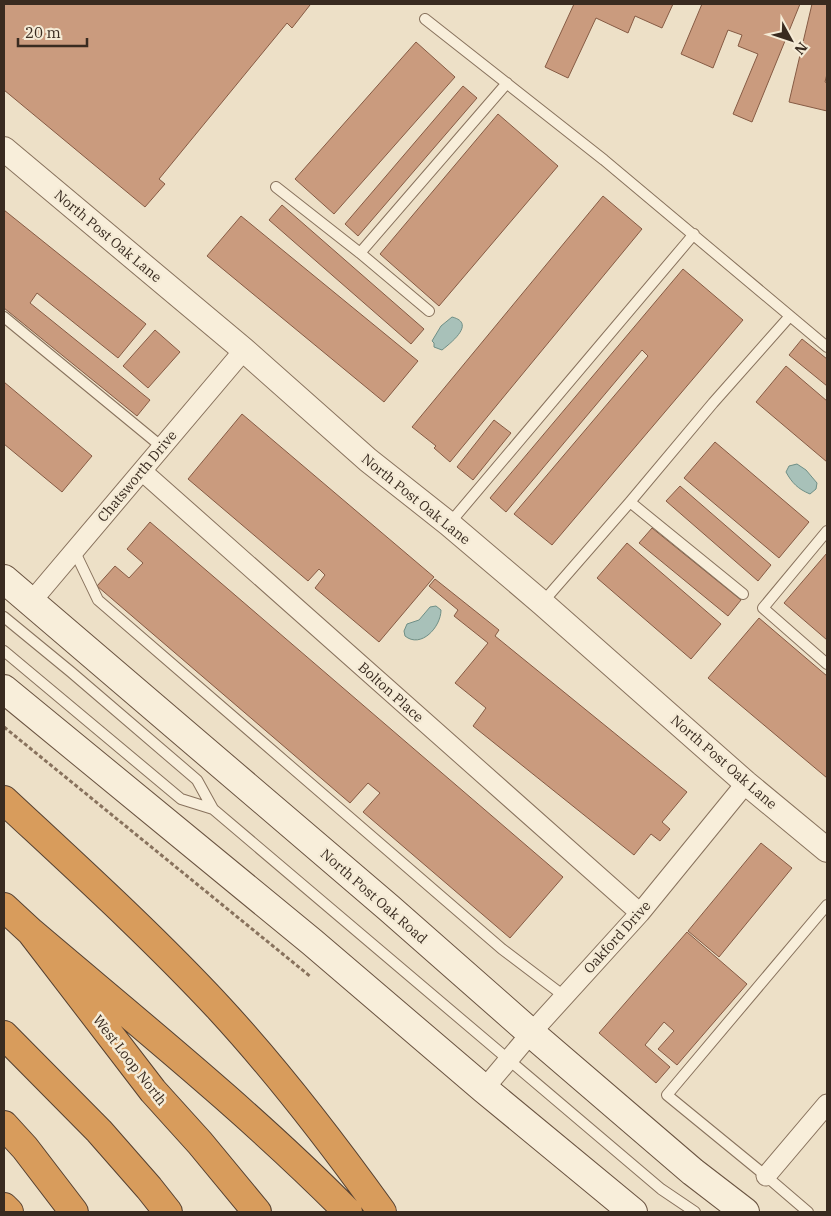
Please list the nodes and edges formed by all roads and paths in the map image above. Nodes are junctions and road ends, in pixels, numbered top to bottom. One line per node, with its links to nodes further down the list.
1 (425, 19): 2 (lane)
2 (507, 83): 5 (lane); 6 (lane)
3 (4, 149): 11 (street, North Post Oak Lane)
4 (276, 186): 6 (lane)
5 (694, 234): 8 (lane); 15 (lane)
6 (360, 253): 7 (lane)
7 (429, 311)
8 (790, 316): 10 (lane); 14 (lane)
9 (4, 317): 12 (lane)
10 (827, 347)
11 (244, 350): 12 (street, Chatsworth Drive); 15 (street, North Post Oak Lane)
12 (162, 447): 13 (street, Chatsworth Drive)
13 (142, 471): 17 (street, Chatsworth Drive); 33 (street, Bolton Place)
14 (630, 502): 19 (lane); 21 (lane)
15 (449, 524): 21 (street, North Post Oak Lane)
16 (827, 532): 24 (lane)
17 (74, 550): 20 (street, Chatsworth Drive); 36 (lane)
18 (4, 579): 20 (main road, North Post Oak Road)
19 (743, 594)
20 (31, 602): 37 (main road, North Post Oak Road)
21 (542, 603): 27 (street, North Post Oak Lane)
22 (4, 617): 29 (lane)
23 (4, 651): 29 (lane)
24 (827, 664)
25 (4, 689): 40 (main road)
26 (4, 727): 35 (path)
27 (746, 783): 30 (street, North Post Oak Lane); 33 (street, Oakford Drive)
28 (4, 800): 50 (highway)
29 (213, 809): 39 (lane)
30 (827, 850)
31 (827, 905): 43 (lane)
32 (4, 907): 34 (highway, West Loop North)
33 (640, 913): 36 (street, Oakford Drive)
34 (31, 932): 48 (highway, West Loop North); 49 (highway)
35 (313, 979)
36 (564, 996): 37 (street, Oakford Drive)
37 (531, 1033): 39 (street, Oakford Drive); 53 (main road, North Post Oak Road)
38 (4, 1035): 47 (highway)
39 (508, 1060): 40 (street, Oakford Drive); 52 (lane)
40 (484, 1089): 51 (main road)
41 (827, 1104): 43 (street)
42 (4, 1125): 46 (highway)
43 (766, 1176): 54 (lane)
44 (4, 1207): 45 (highway)
45 (9, 1212)
46 (74, 1212)
47 (168, 1212)
48 (258, 1212)
49 (348, 1212)
50 (382, 1212)
51 (633, 1212)
52 (695, 1212)
53 (745, 1212)
54 (808, 1212)

